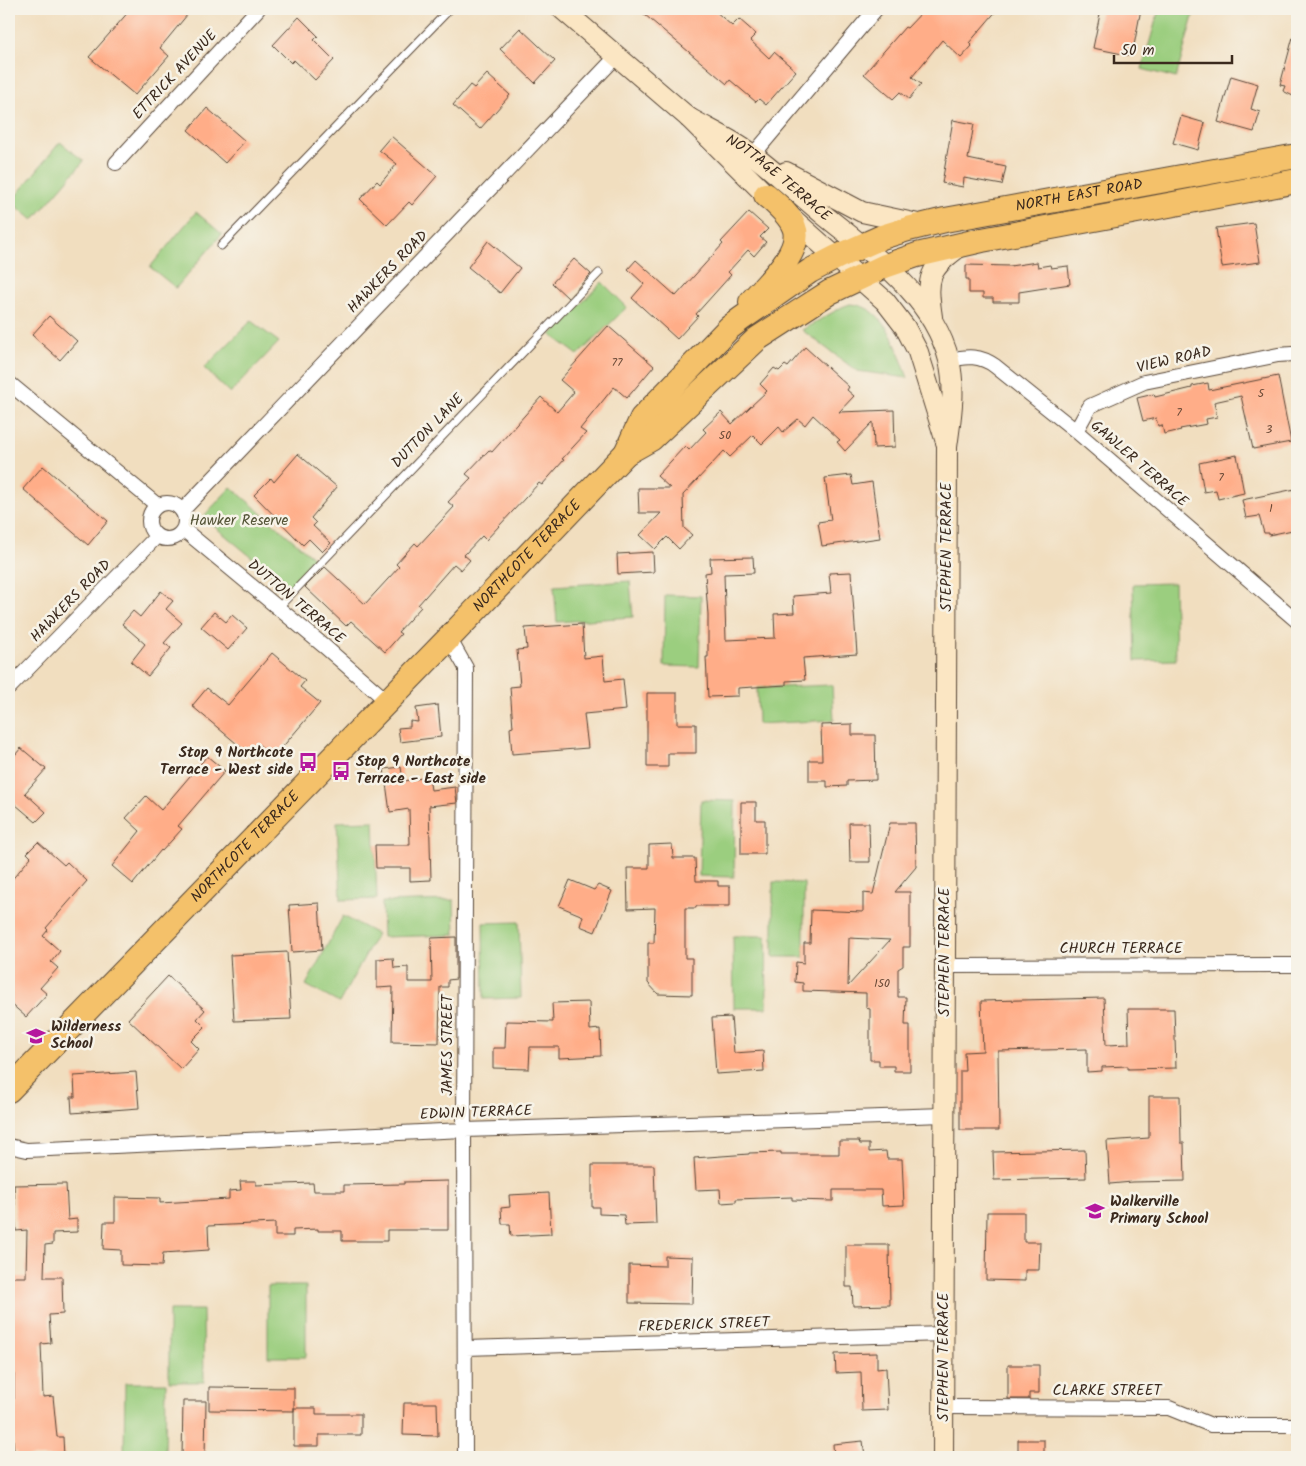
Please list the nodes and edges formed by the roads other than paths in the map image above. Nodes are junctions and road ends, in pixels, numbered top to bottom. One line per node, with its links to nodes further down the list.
1 (258, 9): 9 (street, ETTRICK AVENUE)
2 (450, 9): 15 (lane)
3 (562, 9): 5 (main road, NOTTAGE TERRACE)
4 (876, 9): 7 (street)
5 (617, 56): 6 (main road, NOTTAGE TERRACE); 29 (street, HAWKERS ROAD)
6 (689, 118): 7 (main road, NOTTAGE TERRACE); 11 (main road, NOTTAGE TERRACE)
7 (753, 155): 12 (main road); 14 (main road, NOTTAGE TERRACE)
8 (1297, 156): 12 (highway, NORTH EAST ROAD)
9 (116, 163)
10 (1297, 181): 13 (highway, NORTH EAST ROAD)
11 (766, 195): 16 (main road, NOTTAGE TERRACE); 21 (highway)
12 (923, 225): 14 (highway, NORTH EAST ROAD)
13 (964, 244): 17 (highway, NORTH EAST ROAD); 20 (main road)
14 (862, 245): 16 (highway, NORTH EAST ROAD); 17 (main road, NOTTAGE TERRACE)
15 (222, 246)
16 (837, 257): 19 (main road, NOTTAGE TERRACE); 21 (highway, NORTHCOTE TERRACE)
17 (885, 266): 19 (highway, NORTH EAST ROAD); 20 (main road, STEPHEN TERRACE)
18 (599, 274): 32 (lane, DUTTON LANE)
19 (859, 277): 26 (main road, STEPHEN TERRACE); 27 (highway, NORTHCOTE TERRACE)
20 (932, 321): 23 (main road, STEPHEN TERRACE)
21 (730, 328): 27 (highway, NORTHCOTE TERRACE)
22 (1297, 356): 25 (street, VIEW ROAD)
23 (949, 360): 25 (street, GAWLER TERRACE); 26 (main road, STEPHEN TERRACE)
24 (9, 383): 28 (street)
25 (1076, 431): 33 (street, GAWLER TERRACE)
26 (947, 446): 38 (main road, STEPHEN TERRACE)
27 (626, 453): 34 (highway, NORTHCOTE TERRACE)
28 (157, 505): 29 (street); 31 (street)
29 (182, 511): 30 (street)
30 (183, 529): 31 (street); 32 (street, DUTTON TERRACE)
31 (157, 536): 35 (street, HAWKERS ROAD)
32 (278, 608): 36 (street, DUTTON TERRACE)
33 (1297, 621)
34 (449, 638): 36 (highway, NORTHCOTE TERRACE); 41 (street, JAMES STREET)
35 (9, 688)
36 (387, 701): 39 (highway, NORTHCOTE TERRACE)
37 (1297, 965): 38 (street, CHURCH TERRACE)
38 (945, 966): 40 (main road, STEPHEN TERRACE)
39 (9, 1090)
40 (944, 1115): 41 (street, EDWIN TERRACE); 43 (main road, STEPHEN TERRACE)
41 (464, 1130): 42 (street, EDWIN TERRACE); 44 (street, JAMES STREET)
42 (9, 1146)
43 (944, 1334): 44 (street, FREDERICK STREET); 45 (main road, STEPHEN TERRACE)
44 (466, 1348): 47 (street, JAMES STREET)
45 (943, 1407): 46 (street, CLARKE STREET); 48 (main road, STEPHEN TERRACE)
46 (1297, 1425)
47 (466, 1457)
48 (943, 1457)

